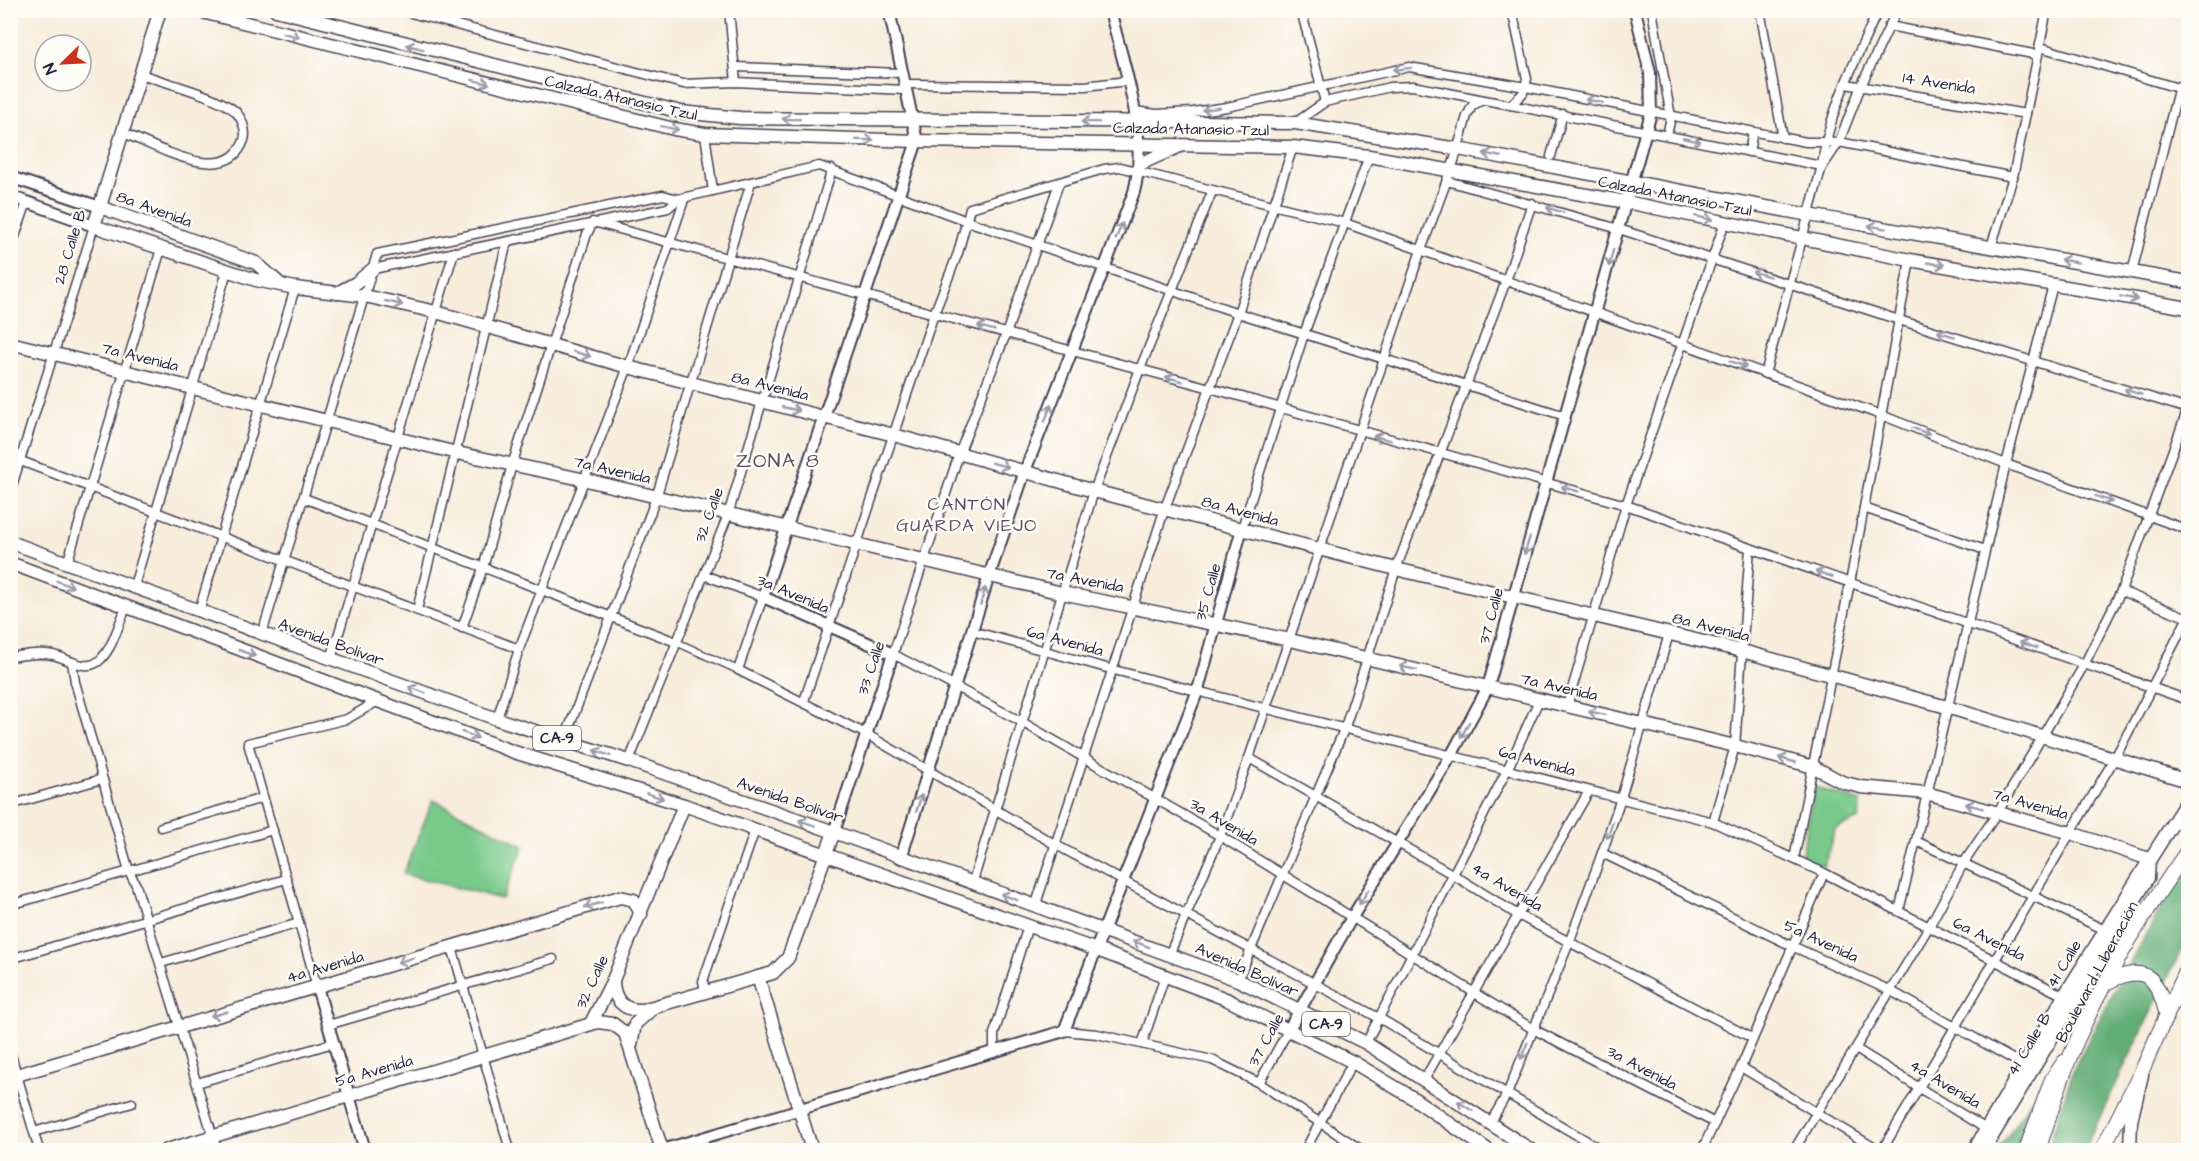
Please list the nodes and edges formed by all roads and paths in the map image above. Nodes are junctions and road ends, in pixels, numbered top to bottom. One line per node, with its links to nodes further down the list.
1 (160, 10): 19 (main road, 28 Calle B)
2 (194, 10): 42 (main road, Calzada Atanasio Tzul, one-way to 42)
3 (276, 10): 37 (main road, Calzada Atanasio Tzul, one-way to 3)
4 (399, 10): 21 (street)
5 (729, 10): 18 (street)
6 (889, 10): 22 (street)
7 (1110, 10): 20 (street)
8 (1301, 10): 24 (street)
9 (1512, 10): 27 (street)
10 (1635, 10): 32 (street, 37 Calle)
11 (1652, 10): 36 (street)
12 (1760, 10): 44 (street)
13 (1878, 10): 23 (street)
14 (1897, 10): 16 (street)
15 (2047, 10): 17 (street)
16 (1889, 26): 17 (street); 25 (street)
17 (2039, 51): 26 (street); 34 (street)
18 (735, 68): 21 (street); 22 (street)
19 (141, 74): 41 (main road, 28 Calle B); 41 (street)
20 (1127, 81): 22 (street); 35 (street)
21 (736, 82): 22 (street)
22 (903, 82): 37 (street)
23 (1846, 84): 25 (street, 14 Avenida); 47 (street)
24 (1320, 86): 27 (street, one-way to 24); 30 (street); 35 (street, one-way to 35)
25 (1861, 86): 34 (street, 14 Avenida); 46 (street)
26 (2179, 86): 28 (street); 96 (street)
27 (1526, 87): 31 (street); 32 (street, one-way to 27)
28 (2188, 91)
29 (1482, 100): 30 (street); 31 (street); 51 (street)
30 (1325, 102): 38 (street)
31 (1511, 105): 33 (street)
32 (1651, 113): 36 (street); 39 (street, 37 Calle)
33 (1563, 114): 39 (street); 54 (street)
34 (2026, 114): 60 (street)
35 (1134, 117): 37 (main road, Calzada Atanasio Tzul, one-way to 37); 38 (main road, Calzada Atanasio Tzul); 49 (street)
36 (1671, 117): 40 (street); 43 (street)
37 (912, 120): 45 (street)
38 (1296, 123): 51 (main road, Calzada Atanasio Tzul)
39 (1646, 132): 43 (street); 61 (street, 37 Calle)
40 (1753, 132): 44 (street); 52 (street)
41 (123, 133): 73 (main road, 28 Calle B)
42 (705, 134): 45 (main road, Calzada Atanasio Tzul, one-way to 45); 64 (street)
43 (1667, 135): 52 (street, one-way to 52)
44 (1783, 138): 47 (street)
45 (917, 141): 49 (main road, Calzada Atanasio Tzul); 66 (street)
46 (1839, 142): 47 (street); 55 (street); 60 (street)
47 (1825, 143): 55 (street)
48 (1184, 144): 49 (main road, Calzada Atanasio Tzul); 50 (main road, Calzada Atanasio Tzul); 57 (main road)
49 (1138, 145): 57 (street)
50 (1293, 147): 53 (main road, Calzada Atanasio Tzul); 72 (street)
51 (1458, 149): 58 (street); 61 (main road, Calzada Atanasio Tzul, one-way to 51)
52 (1749, 152): 55 (street)
53 (1369, 156): 58 (main road, Calzada Atanasio Tzul); 78 (street, 35 Calle)
54 (1551, 156)
55 (1822, 166): 74 (street)
56 (832, 169): 62 (street); 66 (street); 97 (street, 32 Calle)
57 (1139, 169): 63 (street); 65 (street); 93 (street, one-way to 57)
58 (1448, 176): 70 (main road, Calzada Atanasio Tzul); 71 (street); 87 (street)
59 (10, 177): 73 (street, 8a Avenida)
60 (2013, 177): 85 (street)
61 (1632, 181): 70 (street, 37 Calle); 74 (main road, Calzada Atanasio Tzul)
62 (751, 182): 64 (street); 91 (street)
63 (1059, 183): 75 (street); 84 (street, 33 Calle)
64 (713, 191): 68 (street)
65 (1212, 192): 72 (street); 104 (street)
66 (899, 194): 75 (street); 107 (street)
67 (10, 196): 69 (street, 8a Avenida)
68 (681, 198): 76 (street); 83 (street); 94 (street)
69 (27, 202): 79 (street, 8a Avenida); 88 (street)
70 (1626, 202): 77 (main road, Calzada Atanasio Tzul, one-way to 77); 80 (street, 37 Calle)
71 (1532, 203): 80 (street, one-way to 71); 98 (street)
72 (1272, 206): 78 (street); 110 (street)
73 (100, 207): 79 (main road, 28 Calle B); 101 (main road, 8a Avenida)
74 (1809, 215): 81 (street); 85 (main road, Calzada Atanasio Tzul, one-way to 74)
75 (968, 221): 84 (street); 112 (street)
76 (593, 222): 82 (street); 83 (street); 119 (street)
77 (1725, 222): 81 (main road, Calzada Atanasio Tzul); 90 (street)
78 (1345, 223): 87 (street); 116 (street, 35 Calle)
79 (94, 226): 86 (main road, 8a Avenida); 120 (street, 28 Calle B)
80 (1619, 229): 90 (street); 111 (street, 37 Calle, one-way to 111)
81 (1803, 238): 92 (main road, Calzada Atanasio Tzul); 100 (street)
82 (507, 242): 89 (street); 114 (street)
83 (670, 244): 91 (street); 124 (street)
84 (1036, 244): 93 (street); 115 (street, 33 Calle)
85 (1991, 247): 96 (main road, Calzada Atanasio Tzul, one-way to 85)
86 (161, 249): 95 (main road, 8a Avenida); 126 (street)
87 (1421, 250): 98 (street); 122 (street)
88 (10, 251)
89 (454, 252): 94 (street); 109 (street)
90 (1712, 258): 100 (street, one-way to 90); 118 (street)
91 (728, 260): 97 (street); 128 (street)
92 (1910, 260): 102 (main road, Calzada Atanasio Tzul, one-way to 102); 113 (street)
93 (1104, 267): 104 (street); 121 (street)
94 (373, 269): 105 (main road); 106 (street)
95 (226, 271): 101 (main road, 8a Avenida); 130 (street)
96 (2132, 272): 99 (main road, Calzada Atanasio Tzul)
97 (799, 279): 107 (street); 132 (street, 32 Calle)
98 (1506, 281): 111 (street); 129 (street)
99 (2188, 282)
100 (1790, 283): 113 (street); 127 (street)
101 (280, 284): 103 (main road, 8a Avenida)
102 (2053, 285): 108 (main road, Calzada Atanasio Tzul, one-way to 108); 123 (street)
103 (295, 288): 105 (main road, 8a Avenida); 133 (street)
104 (1171, 290): 110 (street); 125 (street)
105 (336, 293): 106 (main road, 8a Avenida)
106 (365, 296): 109 (main road, 8a Avenida, one-way to 109); 139 (street)
107 (865, 296): 112 (street); 138 (street)
108 (2188, 308)
109 (436, 312): 114 (main road, 8a Avenida); 142 (street)
110 (1238, 313): 116 (street); 131 (street)
111 (1595, 313): 118 (street); 137 (street, 37 Calle)
112 (934, 314): 115 (street, one-way to 112); 141 (street)
113 (1899, 320): 123 (street, one-way to 113); 136 (street)
114 (488, 327): 119 (main road, 8a Avenida); 143 (street)
115 (1006, 334): 121 (street); 145 (street, 33 Calle)
116 (1304, 334): 122 (street); 134 (street, 35 Calle)
117 (10, 342): 120 (main road, 7a Avenida)
118 (1682, 344): 127 (street, one-way to 127); 158 (street)
119 (552, 345): 124 (main road, 8a Avenida, one-way to 124); 149 (street)
120 (54, 353): 126 (main road, 7a Avenida); 147 (street, 28 Calle B)
121 (1071, 353): 125 (street); 150 (street, one-way to 121)
122 (1384, 359): 129 (street); 140 (street)
123 (2033, 361): 135 (street, one-way to 123); 148 (street)
124 (628, 367): 128 (main road, 8a Avenida); 151 (street)
125 (1140, 369): 131 (street, one-way to 125); 154 (street)
126 (125, 370): 130 (main road, 7a Avenida); 153 (street)
127 (1765, 374): 136 (street)
128 (691, 383): 132 (main road, 8a Avenida); 157 (street)
129 (1466, 384): 137 (street); 144 (street)
130 (192, 387): 133 (main road, 7a Avenida); 161 (street)
131 (1210, 388): 134 (street); 159 (street)
132 (762, 402): 138 (main road, 8a Avenida, one-way to 138); 162 (street, 32 Calle)
133 (261, 404): 139 (main road, 7a Avenida); 168 (street)
134 (1280, 409): 140 (street); 166 (street, 35 Calle)
135 (2188, 409): 163 (street)
136 (1881, 415): 148 (street, one-way to 148); 160 (street)
137 (1565, 416): 152 (street, 37 Calle)
138 (824, 417): 141 (main road, 8a Avenida); 165 (street)
139 (328, 421): 142 (main road, 7a Avenida); 156 (street)
140 (1360, 432): 144 (street, one-way to 140); 173 (street)
141 (894, 435): 145 (main road, 8a Avenida); 170 (street)
142 (398, 438): 143 (main road, 7a Avenida); 164 (street)
143 (457, 453): 149 (main road, 7a Avenida); 172 (street)
144 (1440, 453): 152 (street); 180 (street)
145 (959, 454): 150 (main road, 8a Avenida, one-way to 150); 176 (street, 33 Calle)
146 (10, 457): 147 (street)
147 (21, 461): 153 (street); 155 (street, 28 Calle B)
148 (2006, 464): 163 (street, one-way to 163); 174 (street)
149 (512, 465): 151 (main road, 7a Avenida); 179 (street)
150 (1025, 471): 154 (main road, 8a Avenida); 182 (street)
151 (586, 480): 157 (main road, 7a Avenida); 186 (street)
152 (1546, 482): 158 (street, one-way to 152); 189 (street, 37 Calle, one-way to 189)
153 (90, 487): 161 (street); 178 (street)
154 (1094, 491): 159 (main road, 8a Avenida); 188 (street)
155 (10, 492)
156 (304, 498): 164 (street); 175 (street)
157 (657, 498): 162 (main road, 7a Avenida); 196 (street)
158 (1626, 505): 171 (street); 195 (street)
159 (1166, 508): 166 (main road, 8a Avenida); 191 (street)
160 (1864, 508): 174 (street); 183 (street)
161 (156, 512): 168 (street); 184 (street)
162 (728, 515): 165 (main road, 7a Avenida); 181 (street, 32 Calle)
163 (2150, 515): 167 (street); 187 (street)
164 (372, 525): 172 (street); 185 (street)
165 (787, 528): 170 (main road, 7a Avenida); 190 (street)
166 (1242, 528): 173 (main road, 8a Avenida); 199 (street, 35 Calle)
167 (2188, 530)
168 (221, 537): 175 (street); 194 (street)
169 (10, 542): 178 (main road, Avenida Bolívar / CA-9)
170 (858, 545): 176 (main road, 7a Avenida); 200 (street)
171 (1750, 548): 183 (street, one-way to 171); 208 (street)
172 (433, 549): 179 (street); 193 (street)
173 (1320, 549): 180 (main road, 8a Avenida); 205 (street)
174 (1985, 549): 198 (street)
175 (285, 561): 185 (street); 203 (street)
176 (925, 561): 182 (main road, 7a Avenida); 210 (street, 33 Calle)
177 (10, 563): 192 (main road, CA-9, one-way to 192)
178 (67, 564): 184 (main road, Avenida Bolívar / CA-9)
179 (483, 568): 186 (street); 201 (street)
180 (1396, 569): 189 (main road, 8a Avenida); 212 (street)
181 (704, 575): 190 (street, 3a Avenida); 206 (street, 32 Calle)
182 (989, 576): 188 (main road, 7a Avenida); 202 (street, one-way to 182)
183 (1850, 583): 198 (street); 218 (street)
184 (134, 586): 194 (main road, Avenida Bolívar / CA-9)
185 (353, 586): 193 (street); 213 (street)
186 (541, 591): 196 (street); 207 (street)
187 (2121, 591): 197 (street); 215 (street)
188 (1062, 593): 191 (main road, 7a Avenida); 209 (street)
189 (1512, 596): 195 (main road, 8a Avenida); 221 (street, 37 Calle)
190 (763, 597): 200 (street, 3a Avenida); 216 (street)
191 (1134, 606): 199 (main road, 7a Avenida); 217 (street)
192 (126, 608): 214 (street); 226 (main road, CA-9, one-way to 226)
193 (417, 610): 201 (street)
194 (199, 611): 203 (main road, Avenida Bolívar / CA-9)
195 (1593, 616): 204 (main road, 8a Avenida); 227 (street)
196 (610, 618): 206 (street); 236 (street)
197 (2188, 618): 219 (street)
198 (1967, 624): 215 (street, one-way to 198); 229 (street)
199 (1213, 626): 205 (main road, 7a Avenida); 222 (street, 35 Calle)
200 (831, 627): 210 (street, 3a Avenida); 225 (street)
201 (462, 628): 207 (street)
202 (972, 631): 209 (street, 6a Avenida); 220 (street)
203 (262, 634): 213 (main road, Avenida Bolívar / CA-9)
204 (1669, 634): 208 (main road, 8a Avenida); 232 (street)
205 (1290, 640): 212 (main road, 7a Avenida); 228 (street)
206 (676, 642): 216 (street); 242 (street, 32 Calle)
207 (519, 649): 230 (street)
208 (1742, 651): 218 (main road, 8a Avenida); 237 (street)
209 (1044, 652): 217 (street, 6a Avenida); 231 (street)
210 (893, 654): 220 (street, 3a Avenida); 234 (street, 33 Calle)
211 (10, 657): 214 (street)
212 (1368, 658): 221 (main road, 7a Avenida, one-way to 212); 233 (street)
213 (331, 659): 230 (main road, Avenida Bolívar / CA-9, one-way to 213)
214 (72, 662): 246 (street)
215 (2084, 665): 219 (street); 235 (street)
216 (738, 670): 225 (street)
217 (1114, 670): 222 (street, 6a Avenida); 239 (street)
218 (1831, 675): 229 (main road, 8a Avenida); 243 (street)
219 (2152, 686): 224 (street); 241 (street)
220 (956, 687): 231 (street, 3a Avenida); 245 (street)
221 (1488, 687): 223 (main road, 7a Avenida); 238 (street, 37 Calle, one-way to 238)
222 (1198, 690): 228 (street, 6a Avenida); 253 (street, 35 Calle)
223 (1539, 700): 227 (main road, 7a Avenida); 244 (street)
224 (2188, 700)
225 (804, 701): 234 (street)
226 (378, 702): 251 (street); 256 (main road, CA-9, one-way to 256)
227 (1567, 706): 232 (main road, 7a Avenida, one-way to 227)
228 (1266, 707): 233 (street, 6a Avenida); 240 (street)
229 (1947, 707): 235 (main road, 8a Avenida); 249 (street)
230 (497, 719): 236 (main road, Avenida Bolívar / CA-9)
231 (1022, 722): 239 (street, 3a Avenida); 257 (street)
232 (1642, 723): 237 (main road, 7a Avenida); 252 (street)
233 (1345, 727): 238 (street, 6a Avenida); 250 (street)
234 (866, 734): 245 (street); 263 (street, 33 Calle)
235 (2043, 736): 241 (main road, 8a Avenida); 258 (street)
236 (564, 741): 242 (main road, Avenida Bolívar / CA-9, one-way to 236)
237 (1735, 746): 243 (main road, 7a Avenida, one-way to 237); 259 (street)
238 (1452, 754): 244 (street, 6a Avenida); 267 (street, 37 Calle)
239 (1084, 758): 253 (street, 3a Avenida); 268 (street)
240 (1249, 758): 250 (street, 4a Avenida); 265 (street)
241 (2115, 758): 247 (main road, 8a Avenida); 264 (street)
242 (629, 761): 263 (main road, Avenida Bolívar / CA-9, one-way to 242)
243 (1814, 767): 249 (main road, 7a Avenida); 273 (street)
244 (1508, 768): 248 (street, 6a Avenida); 278 (street)
245 (930, 771): 257 (street); 272 (street, one-way to 245)
246 (102, 779): 255 (street); 276 (street)
247 (2188, 782)
248 (1589, 791): 252 (street, 6a Avenida); 289 (street)
249 (1926, 793): 258 (main road, 7a Avenida, one-way to 249); 266 (street)
250 (1317, 796): 267 (street, 4a Avenida); 279 (street)
251 (263, 798): 260 (street); 261 (street)
252 (1621, 798): 259 (street, 6a Avenida); 270 (street, one-way to 270)
253 (1156, 799): 265 (street, 3a Avenida); 281 (street, 35 Calle)
254 (2188, 799): 274 (main road, 41 Calle)
255 (10, 805)
256 (684, 805): 262 (main road, CA-9); 287 (main road, 32 Calle)
257 (994, 808): 268 (street); 282 (street)
258 (1998, 812): 264 (main road, 7a Avenida); 275 (street)
259 (1713, 822): 273 (street, 6a Avenida)
260 (161, 827)
261 (273, 830): 276 (street); 280 (street)
262 (755, 830): 271 (main road, CA-9); 318 (street)
263 (834, 832): 271 (main road, 33 Calle); 272 (main road, Avenida Bolívar / CA-9)
264 (2071, 833): 274 (main road, 7a Avenida); 283 (street)
265 (1220, 836): 279 (street, 3a Avenida); 288 (street)
266 (1916, 841): 275 (street); 286 (street)
267 (1397, 844): 278 (street, 4a Avenida); 291 (street, 37 Calle, one-way to 291)
268 (1056, 845): 281 (street); 285 (street)
269 (2188, 850): 314 (highway, Boulevard Liberación)
270 (1602, 853): 297 (street); 298 (street, 5a Avenida)
271 (826, 857): 293 (main road, CA-9); 310 (main road, 33 Calle)
272 (901, 858): 282 (main road, Avenida Bolívar / CA-9)
273 (1794, 859): 277 (street, 6a Avenida)
274 (2149, 859): 295 (main road, 41 Calle); 380 (main road, 41 Calle B)
275 (1963, 864): 283 (street); 294 (street)
276 (129, 871): 284 (street); 290 (street)
277 (1824, 873): 286 (street, 6a Avenida); 298 (street)
278 (1452, 874): 289 (street, 4a Avenida); 302 (street)
279 (1281, 875): 291 (street, 3a Avenida); 301 (street)
280 (286, 879): 290 (street); 292 (street)
281 (1123, 880): 288 (street); 296 (street, 35 Calle)
282 (972, 884): 285 (main road, Avenida Bolívar / CA-9, one-way to 282)
283 (2032, 894): 295 (street); 306 (street)
284 (10, 905)
285 (1035, 907): 296 (main road, Avenida Bolívar / CA-9)
286 (1899, 911): 294 (street, 6a Avenida)
287 (641, 914): 299 (main road, 4a Avenida, one-way to 299); 311 (main road, 32 Calle)
288 (1186, 915): 301 (street); 303 (street)
289 (1518, 915): 297 (street, 4a Avenida); 320 (street)
290 (147, 919): 304 (street); 307 (street)
291 (1351, 919): 302 (street, 3a Avenida); 316 (street, 37 Calle)
292 (299, 923): 307 (street); 317 (street)
293 (1028, 926): 300 (main road, CA-9); 341 (street)
294 (1930, 926): 306 (street, 6a Avenida); 319 (street)
295 (2105, 930): 321 (main road, 41 Calle)
296 (1104, 931): 300 (street, 35 Calle); 303 (main road, Avenida Bolívar / CA-9, one-way to 296)
297 (1569, 943): 331 (street); 333 (street, 4a Avenida)
298 (1792, 946): 319 (street, 5a Avenida); 333 (street)
299 (452, 947): 315 (street); 317 (main road, 4a Avenida, one-way to 317)
300 (1097, 950): 309 (main road, CA-9); 332 (street, 35 Calle)
301 (1250, 951): 312 (street); 316 (street)
302 (1410, 954): 320 (street, 3a Avenida); 325 (street)
303 (1169, 955): 312 (main road, Avenida Bolívar / CA-9)
304 (10, 959)
305 (554, 959): 315 (street)
306 (1996, 959): 321 (street, 6a Avenida); 329 (street)
307 (160, 963): 327 (street)
308 (2188, 967): 313 (highway)
309 (1165, 976): 330 (main road, CA-9); 336 (street)
310 (758, 977): 318 (main road); 356 (main road)
311 (613, 980): 322 (main road); 326 (main road, 32 Calle)
312 (1238, 980): 323 (main road, Avenida Bolívar / CA-9)
313 (2184, 982): 324 (highway)
314 (2106, 983): 324 (highway); 337 (highway, Boulevard Liberación)
315 (464, 985): 328 (street); 343 (street)
316 (1315, 986): 323 (street, 37 Calle); 325 (street)
317 (316, 987): 327 (main road, 4a Avenida, one-way to 327); 328 (street)
318 (705, 991): 322 (main road)
319 (1891, 991): 329 (street, 5a Avenida); 339 (street)
320 (1473, 993): 331 (street, 3a Avenida); 342 (street)
321 (2064, 996): 345 (main road, 41 Calle)
322 (655, 1007): 338 (main road)
323 (1299, 1011): 330 (street, 37 Calle); 335 (main road, Avenida Bolívar / CA-9)
324 (2167, 1016): 346 (highway)
325 (1379, 1018): 335 (street); 342 (street)
326 (591, 1023): 338 (main road, 32 Calle); 343 (main road, 5a Avenida)
327 (180, 1025): 348 (main road, 4a Avenida); 350 (street)
328 (328, 1025): 334 (street)
329 (1957, 1028): 345 (street, 5a Avenida); 352 (street)
330 (1289, 1029): 344 (main road, CA-9); 351 (street, 37 Calle)
331 (1533, 1029): 353 (street, one-way to 353); 359 (street, 3a Avenida)
332 (1064, 1031): 336 (street); 341 (street)
333 (1752, 1038): 347 (street)
334 (333, 1043): 350 (street); 354 (street)
335 (1366, 1043): 349 (main road, Avenida Bolívar / CA-9)
336 (1142, 1044): 351 (street)
337 (2073, 1048): 381 (highway); 382 (highway, Boulevard Liberación)
338 (631, 1049): 369 (main road, 32 Calle)
339 (1856, 1049): 352 (street, 4a Avenida); 357 (street)
340 (10, 1051): 348 (street)
341 (994, 1053): 356 (street)
342 (1440, 1053): 349 (street); 353 (street)
343 (482, 1057): 354 (main road, 5a Avenida); 368 (street)
344 (1353, 1062): 360 (street); 373 (main road, CA-9)
345 (2023, 1065): 361 (main road, 41 Calle)
346 (2144, 1066): 383 (highway); 384 (main road)
347 (1741, 1067): 357 (street); 359 (street)
348 (14, 1076): 362 (street)
349 (1424, 1080): 358 (main road, Avenida Bolívar / CA-9, one-way to 349)
350 (197, 1083): 363 (street)
351 (1259, 1083): 360 (street)
352 (1920, 1088): 361 (street, 4a Avenida); 378 (street)
353 (1507, 1094): 358 (street); 375 (street)
354 (349, 1095): 363 (main road, 5a Avenida); 367 (street)
355 (132, 1104): 362 (street)
356 (799, 1111): 369 (street); 370 (main road)
357 (1816, 1113): 377 (street); 378 (street)
358 (1490, 1123): 374 (main road, Avenida Bolívar / CA-9)
359 (1715, 1123): 376 (street)
360 (1320, 1124): 371 (street); 372 (street)
361 (1986, 1129): 379 (main road, 41 Calle)
362 (34, 1132): 364 (street)
363 (213, 1137): 365 (main road, 5a Avenida); 366 (street)
364 (39, 1150)
365 (167, 1150)
366 (217, 1150)
367 (365, 1150)
368 (510, 1150)
369 (662, 1150)
370 (812, 1150)
371 (1305, 1150)
372 (1362, 1150)
373 (1488, 1150)
374 (1531, 1150)
375 (1602, 1150)
376 (1702, 1150)
377 (1794, 1150)
378 (1880, 1150)
379 (1974, 1150)
380 (1984, 1150)
381 (2026, 1150)
382 (2038, 1150)
383 (2102, 1150)
384 (2130, 1150)

